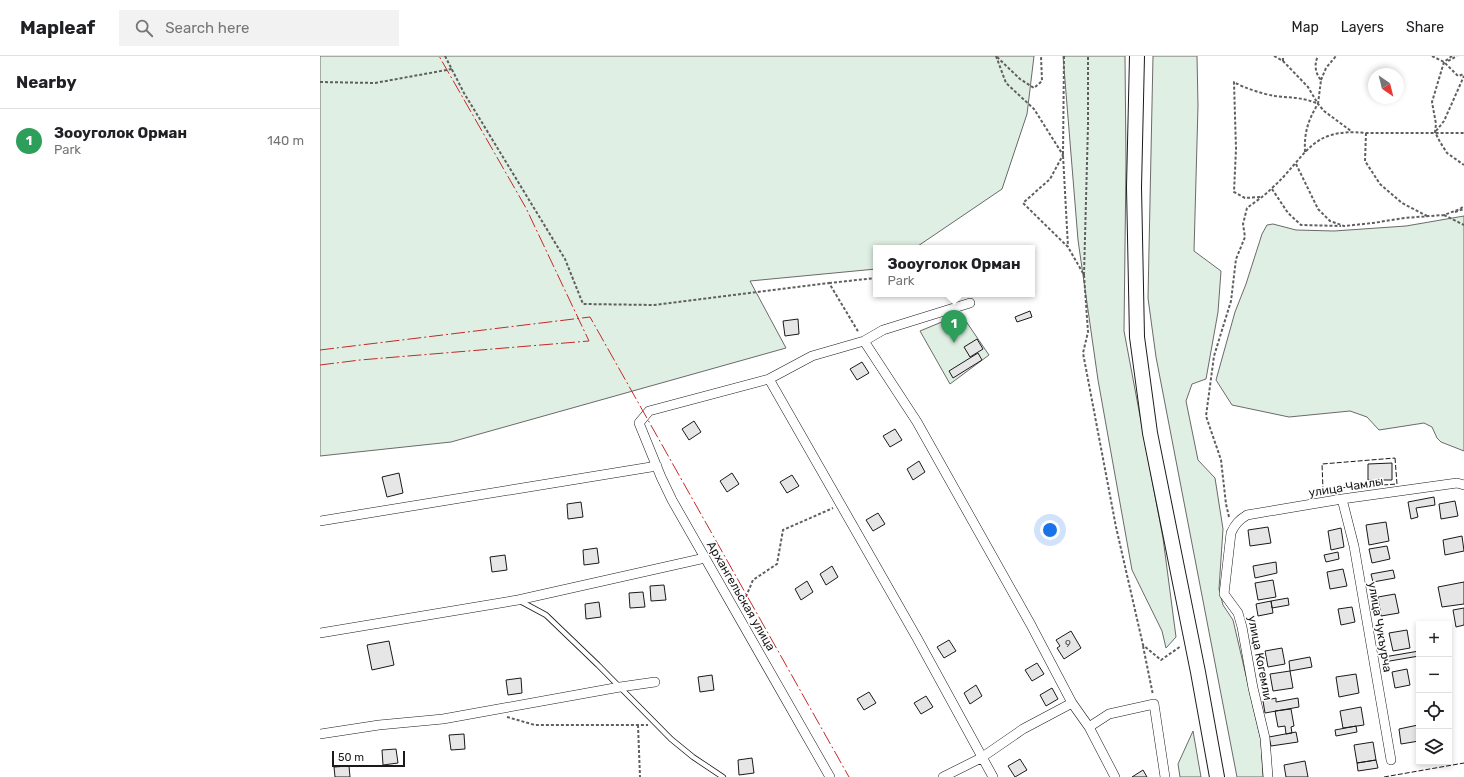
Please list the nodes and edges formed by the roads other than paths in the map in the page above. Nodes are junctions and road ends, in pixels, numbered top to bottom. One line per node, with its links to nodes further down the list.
1 (1137, 56): 26 (main road)
2 (970, 303): 3 (street)
3 (864, 341): 4 (street); 15 (street)
4 (769, 379): 5 (street, Архангельская улица); 18 (street)
5 (657, 466): 8 (street); 10 (street, Архангельская улица)
6 (1464, 485): 7 (street, улица Чамлы)
7 (1342, 499): 9 (street, улица Чамлы); 19 (street, улица Чукъурча)
8 (320, 521)
9 (1234, 525): 27 (street, улица Когемли)
10 (705, 558): 11 (street); 21 (street, Архангельская улица)
11 (518, 600): 12 (street); 14 (lane)
12 (320, 633)
13 (655, 682): 14 (street)
14 (620, 687): 17 (street); 20 (lane)
15 (1072, 703): 16 (street); 18 (street)
16 (1089, 726): 24 (street); 25 (street)
17 (320, 734)
18 (981, 758): 22 (street); 23 (street)
19 (1391, 760)
20 (723, 777)
21 (830, 777)
22 (943, 777)
23 (993, 777)
24 (1115, 777)
25 (1165, 777)
26 (1217, 777)
27 (1268, 777)

